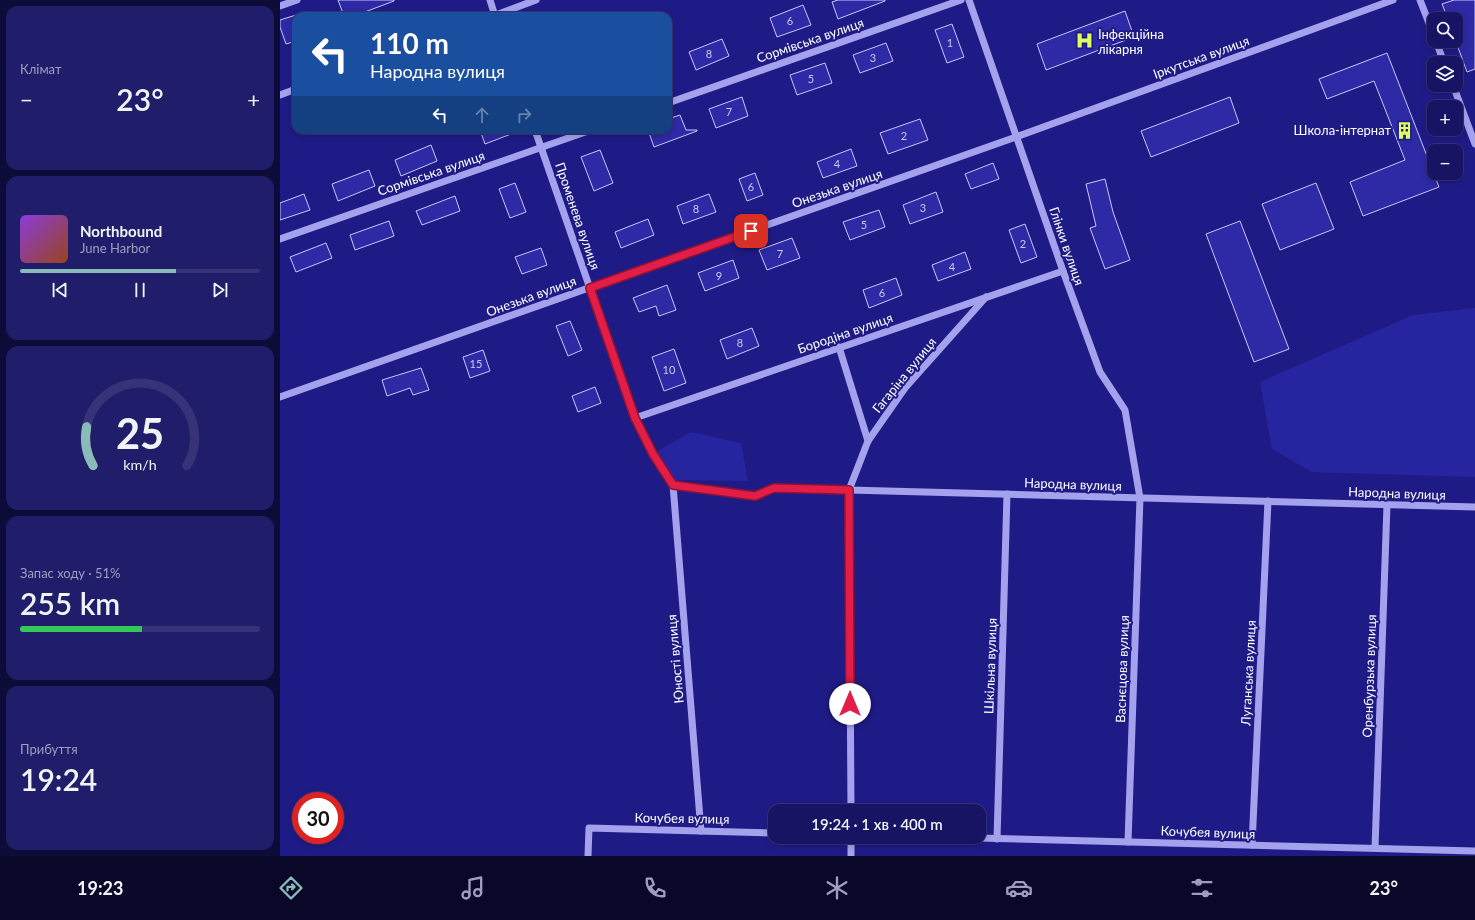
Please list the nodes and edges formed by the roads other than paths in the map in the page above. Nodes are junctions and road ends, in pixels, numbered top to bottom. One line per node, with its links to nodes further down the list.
1 (297, 0): 8 (street)
2 (490, 0): 9 (street)
3 (536, 0): 10 (street)
4 (961, 0): 15 (street, Сормівська вулиця)
5 (969, 0): 18 (street, Глінки вулиця)
6 (1393, 0): 18 (street, Іркутська вулиця)
7 (1420, 0): 11 (street)
8 (280, 6)
9 (493, 12)
10 (504, 12)
11 (1427, 18)
12 (292, 90): 14 (street)
13 (1456, 92): 19 (street)
14 (280, 94)
15 (672, 102)
16 (536, 134): 20 (street, Променева вулиця)
17 (579, 134): 20 (street, Сормівська вулиця)
18 (1016, 137): 22 (street, Глінки вулиця); 23 (street, Онезька вулиця)
19 (1475, 144)
20 (541, 147): 21 (street, Сормівська вулиця); 23 (street, Променева вулиця)
21 (280, 239)
22 (1063, 271): 24 (street, Бородіна вулиця); 32 (street, Глінки вулиця)
23 (590, 288): 26 (street, Онезька вулиця); 27 (street, Променева вулиця)
24 (986, 297): 25 (street, Бородіна вулиця); 28 (street, Гагаріна вулиця)
25 (839, 347): 27 (street, Бородіна вулиця); 28 (street)
26 (280, 397)
27 (635, 418): 29 (street, Променева вулиця)
28 (868, 442): 30 (street, Гагаріна вулиця)
29 (673, 485): 30 (street, Народна вулиця); 37 (street, Юності вулиця)
30 (849, 490): 31 (street, Народна вулиця); 36 (street, Гагаріна вулиця)
31 (1006, 494): 32 (street, Народна вулиця); 40 (street, Шкільна вулиця)
32 (1140, 498): 33 (street, Народна вулиця); 41 (street, Васнєцова вулиця)
33 (1268, 501): 34 (street, Народна вулиця); 43 (street, Луганська вулиця)
34 (1387, 505): 35 (street, Народна вулиця); 44 (street, Оренбурзька вулиця)
35 (1475, 507)
36 (850, 804)
37 (701, 831): 38 (street, Кочубея вулиця); 46 (street, Кочубея вулиця)
38 (768, 833)
39 (986, 838): 40 (street, Кочубея вулиця)
40 (997, 838): 41 (street, Кочубея вулиця)
41 (1128, 842): 43 (street, Кочубея вулиця)
42 (851, 844): 47 (street)
43 (1252, 845): 44 (street, Кочубея вулиця)
44 (1375, 848): 45 (street, Кочубея вулиця)
45 (1475, 851)
46 (588, 856)
47 (851, 856)

